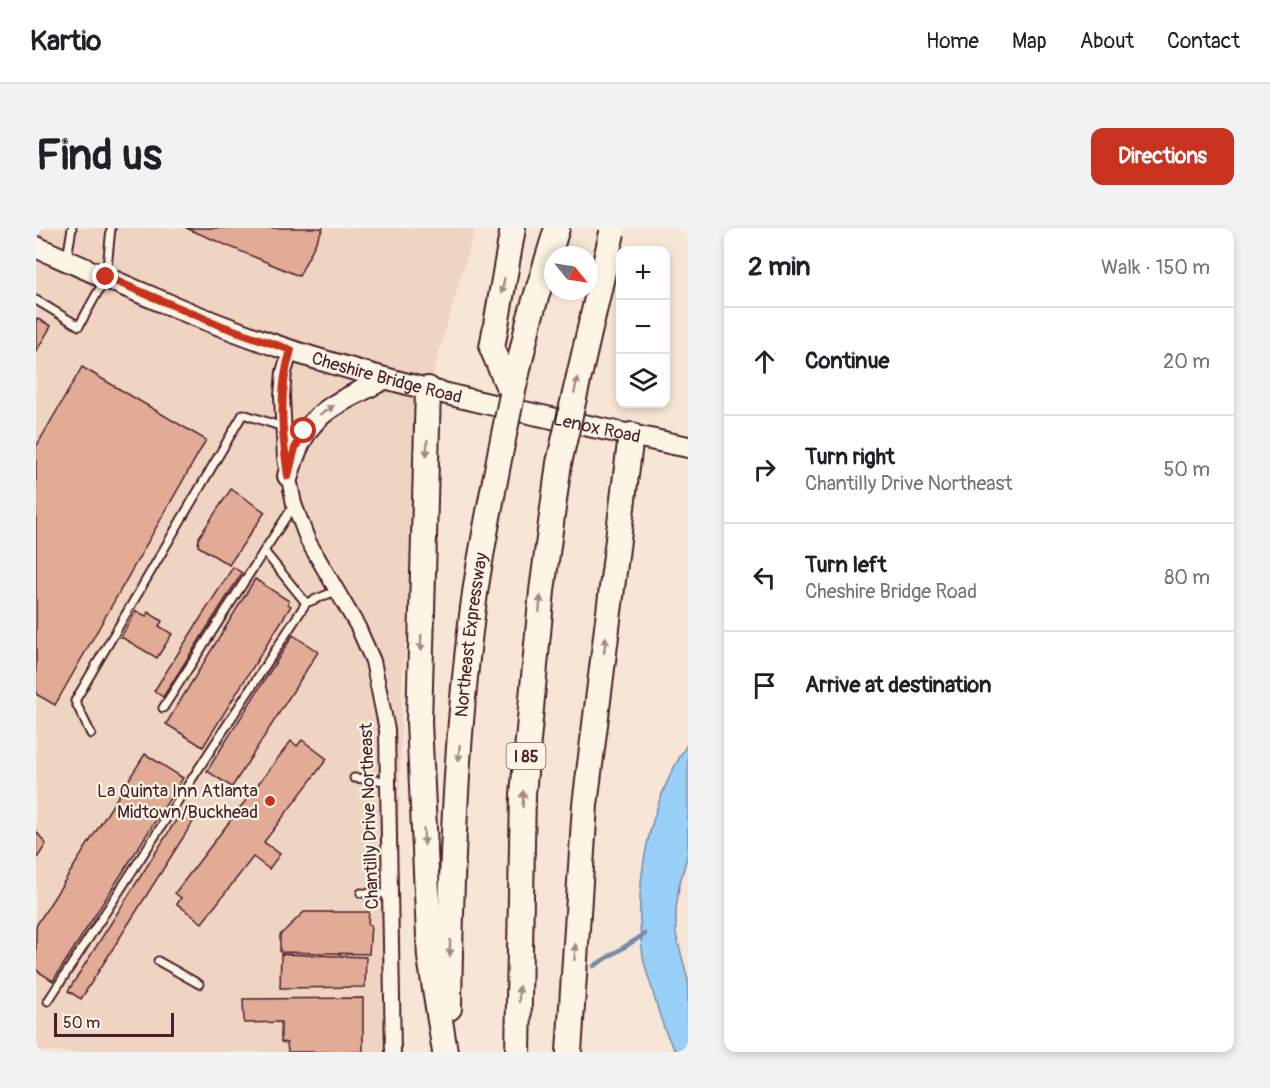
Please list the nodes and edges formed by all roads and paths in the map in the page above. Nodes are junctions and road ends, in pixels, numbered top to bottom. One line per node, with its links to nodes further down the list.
1 (72, 228): 8 (lane)
2 (111, 228): 10 (lane)
3 (513, 228): 15 (highway, one-way to 15)
4 (546, 228): 9 (highway)
5 (557, 228): 9 (highway, Northeast Expressway)
6 (614, 230): 35 (highway, I 85, one-way to 6, bridge)
7 (36, 247): 8 (main road, Cheshire Bridge Road)
8 (66, 260): 10 (main road, Cheshire Bridge Road)
9 (543, 274): 15 (highway, Northeast Expressway)
10 (106, 277): 11 (lane); 12 (main road, Cheshire Bridge Road)
11 (36, 300)
12 (291, 350): 13 (main road, Cheshire Bridge Road); 16 (street, Chantilly Drive Northeast)
13 (384, 379): 14 (main road, Cheshire Bridge Road); 19 (main road, one-way to 13)
14 (428, 389): 15 (main road, Cheshire Bridge Road); 34 (highway, one-way to 34)
15 (509, 401): 17 (main road, Lenox Road); 34 (highway, Northeast Expressway, one-way to 34, bridge)
16 (283, 427): 19 (street, Chantilly Drive Northeast); 25 (lane)
17 (637, 436): 18 (main road, Lenox Road); 36 (highway, one-way to 17)
18 (688, 447)
19 (288, 476): 20 (street, Chantilly Drive Northeast)
20 (294, 504): 21 (lane); 22 (street, Chantilly Drive Northeast)
21 (264, 551): 23 (lane); 24 (lane)
22 (336, 591): 23 (lane); 27 (street, Chantilly Drive Northeast)
23 (306, 603): 32 (lane)
24 (163, 708)
25 (91, 734)
26 (354, 778): 27 (lane)
27 (388, 781): 29 (street, Chantilly Drive Northeast)
28 (361, 893): 29 (lane)
29 (390, 894): 33 (street, Chantilly Drive Northeast)
30 (158, 961): 31 (lane)
31 (199, 984)
32 (48, 1000)
33 (393, 1052)
34 (447, 1052)
35 (518, 1052)
36 (568, 1052)

